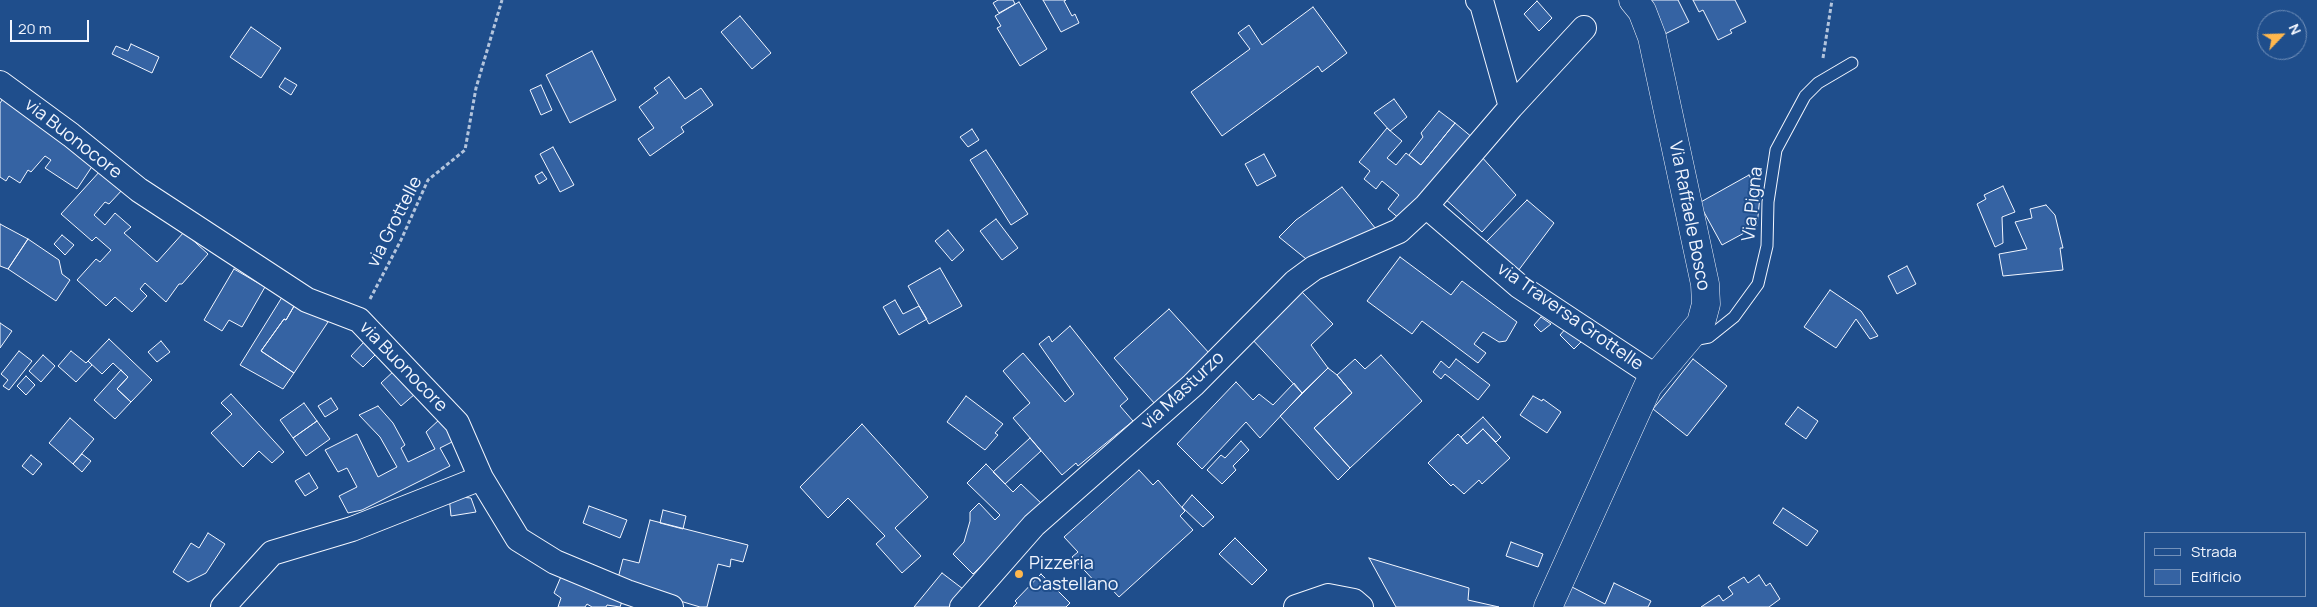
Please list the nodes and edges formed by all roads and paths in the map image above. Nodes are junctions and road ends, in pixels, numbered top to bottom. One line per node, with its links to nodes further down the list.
1 (502, 0): 11 (path, via Grottelle)
2 (1478, 0): 9 (street)
3 (1633, 0): 12 (street, Via Raffaele Bosco)
4 (1832, 0): 8 (path)
5 (1584, 28): 9 (street)
6 (1852, 63): 8 (lane, Via Pigna)
7 (0, 83): 11 (street, via Buonocore)
8 (1818, 83): 12 (lane, Via Pigna)
9 (1511, 107): 10 (street)
10 (1426, 206): 13 (street, via Traversa Grottelle); 17 (street, via Masturzo)
11 (359, 320): 14 (street, via Buonocore)
12 (1686, 342): 13 (street, Via Raffaele Bosco)
13 (1655, 376): 20 (street, Via Raffaele Bosco)
14 (481, 478): 15 (street); 16 (street, via Buonocore)
15 (223, 607)
16 (671, 607)
17 (962, 607)
18 (1296, 607): 19 (street)
19 (1361, 607)
20 (1548, 607)

